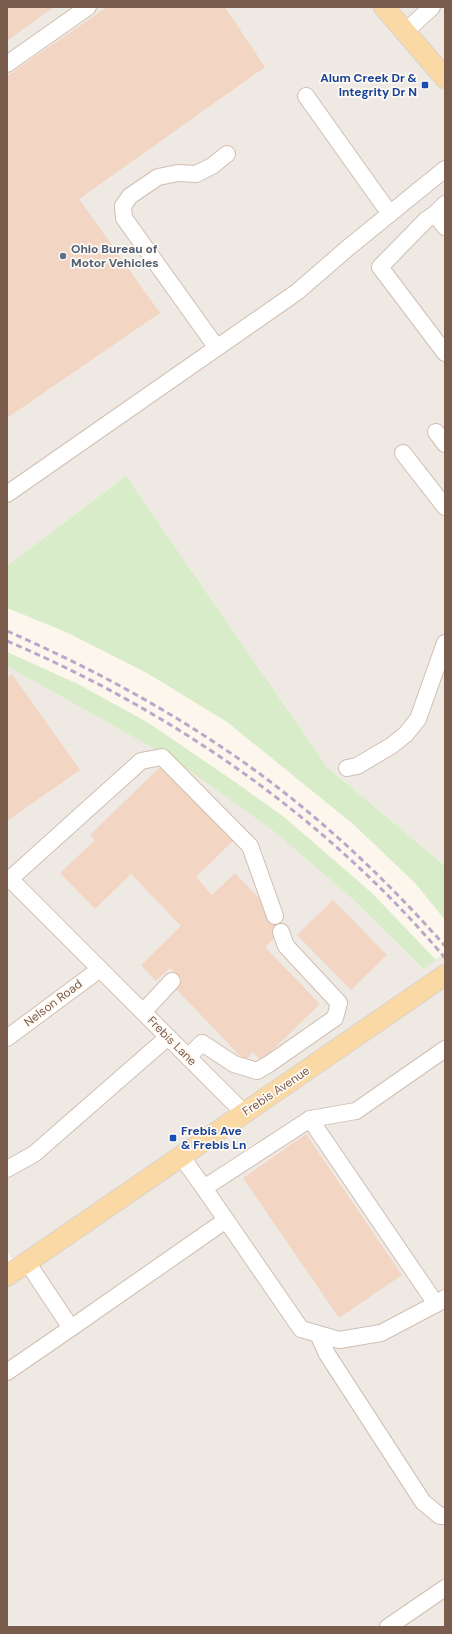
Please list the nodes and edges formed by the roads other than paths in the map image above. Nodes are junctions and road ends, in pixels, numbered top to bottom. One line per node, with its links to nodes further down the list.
1 (88, 7): 5 (street)
2 (384, 7): 4 (main road)
3 (432, 7): 4 (street)
4 (406, 31): 6 (main road)
5 (7, 64)
6 (445, 78)
7 (306, 96): 11 (street)
8 (226, 154): 13 (street)
9 (445, 169): 11 (street)
10 (440, 209): 12 (street); 14 (street)
11 (390, 214): 13 (street)
12 (445, 227)
13 (217, 348): 16 (street)
14 (445, 353)
15 (403, 453): 17 (street)
16 (7, 494)
17 (445, 507)
18 (445, 643): 19 (street)
19 (347, 768)
20 (8, 880): 21 (street); 23 (street, Frebis Lane)
21 (275, 916)
22 (281, 932): 30 (street)
23 (100, 969): 26 (street, Frebis Lane); 28 (street, Nelson Road)
24 (445, 975): 31 (main road, Frebis Avenue)
25 (172, 981): 26 (street)
26 (143, 1012): 27 (street, Frebis Lane)
27 (168, 1037): 30 (street, Frebis Lane); 34 (street)
28 (7, 1038)
29 (445, 1049): 32 (street)
30 (188, 1057): 31 (street, Frebis Lane)
31 (244, 1113): 33 (main road, Frebis Avenue)
32 (310, 1119): 35 (street); 39 (street)
33 (181, 1156): 35 (street); 37 (main road, Frebis Avenue)
34 (7, 1169)
35 (204, 1188): 36 (street)
36 (226, 1220): 40 (street); 41 (street)
37 (27, 1262): 38 (main road, Frebis Avenue); 40 (street)
38 (7, 1276)
39 (441, 1301): 41 (street)
40 (71, 1328): 42 (street)
41 (318, 1334): 43 (street)
42 (7, 1372)
43 (445, 1516)
44 (445, 1588): 45 (street)
45 (388, 1627)

